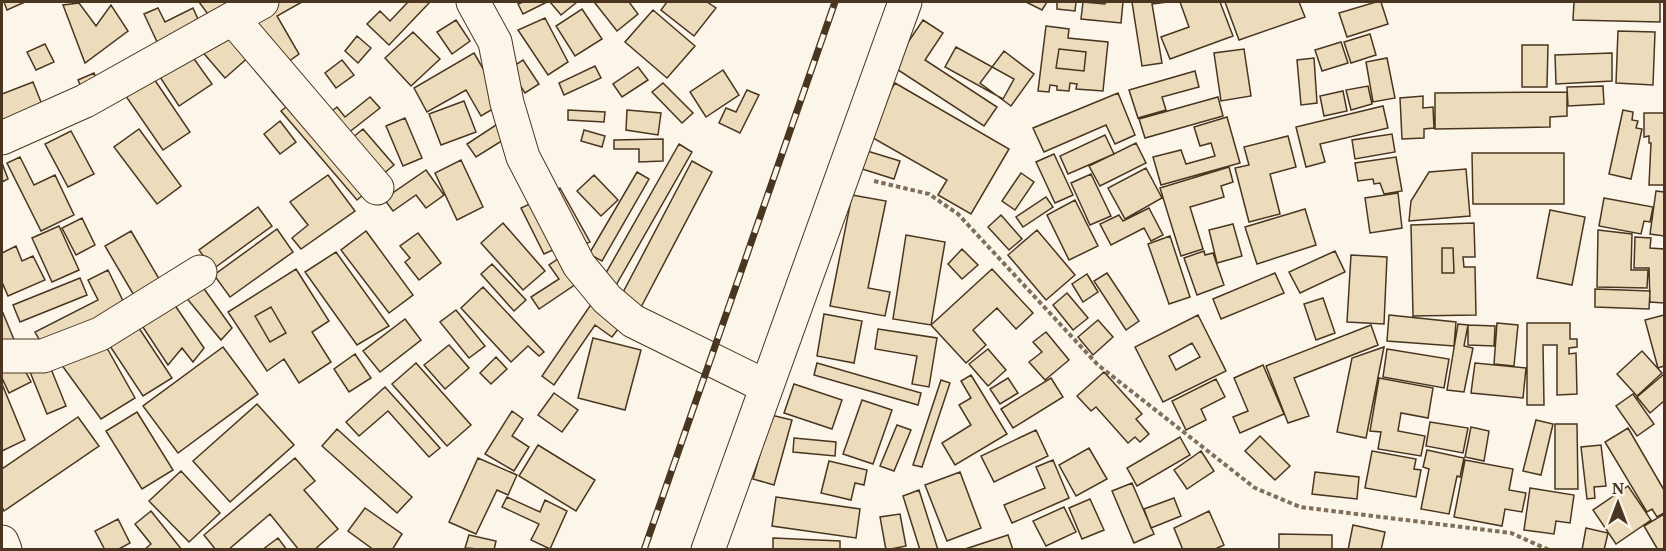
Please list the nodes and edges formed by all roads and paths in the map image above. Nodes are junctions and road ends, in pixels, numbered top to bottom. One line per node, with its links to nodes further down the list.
1 (262, 2): 4 (street)
2 (473, 2): 10 (street)
3 (904, 2): 6 (street)
4 (233, 19): 5 (street); 7 (street)
5 (2, 138)
6 (841, 173): 10 (street); 14 (path)
7 (377, 188)
8 (200, 272): 9 (street)
9 (2, 356)
10 (765, 386): 13 (street)
11 (2, 542): 12 (street)
12 (5, 549)
13 (708, 549)
14 (1548, 549)

